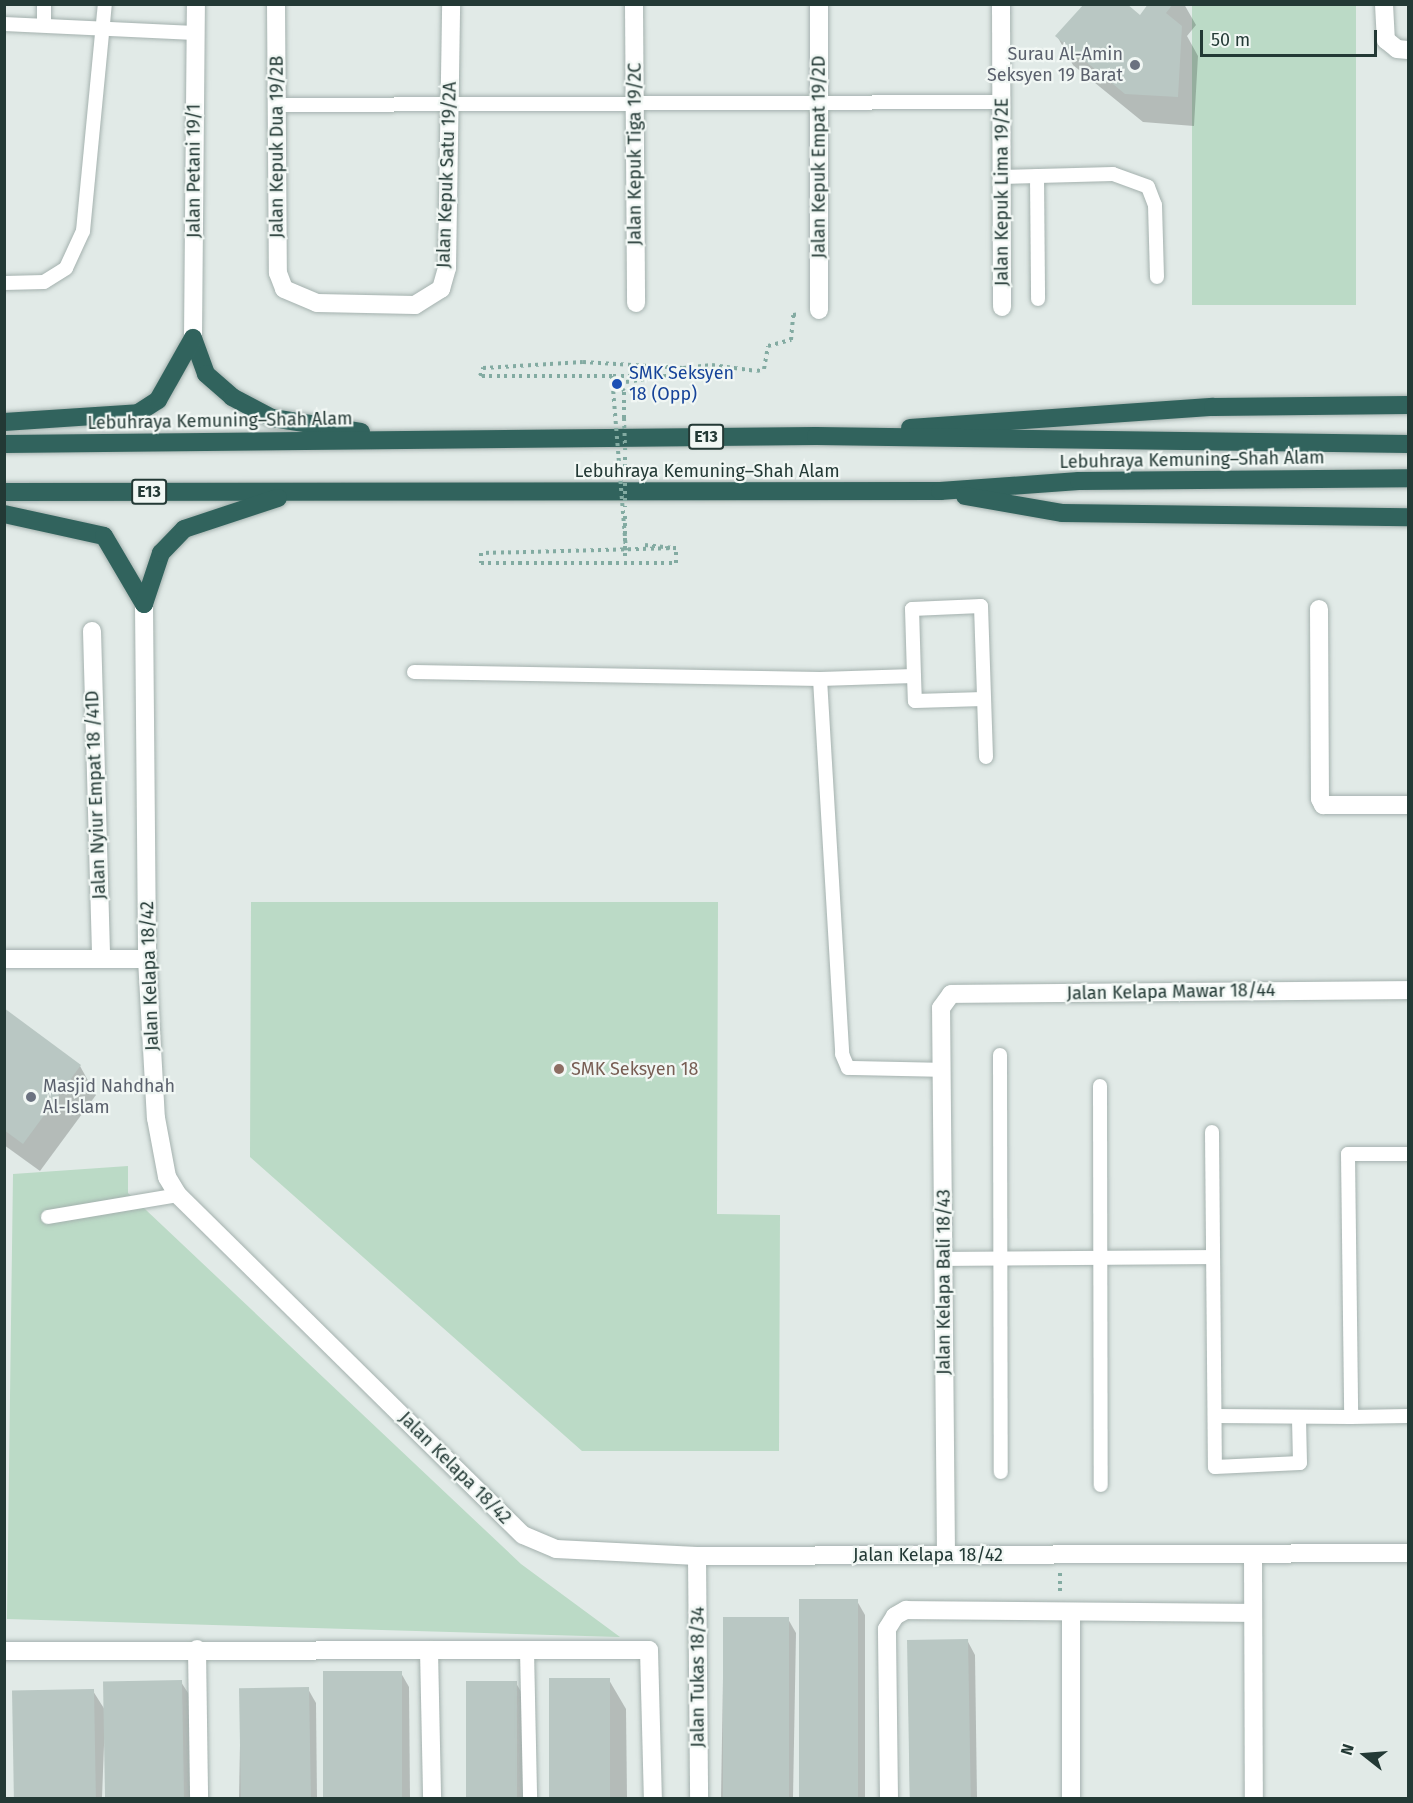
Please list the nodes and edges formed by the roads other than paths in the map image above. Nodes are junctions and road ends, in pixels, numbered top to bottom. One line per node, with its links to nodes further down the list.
1 (44, 4): 11 (lane)
2 (105, 4): 12 (lane)
3 (196, 4): 13 (street, Jalan Petani 19/1)
4 (276, 4): 19 (street, Jalan Kepuk Dua 19/2B)
5 (451, 4): 18 (street, Jalan Kepuk Satu 19/2A)
6 (634, 4): 16 (street, Jalan Kepuk Tiga 19/2C)
7 (819, 4): 17 (street, Jalan Kepuk Empat 19/2D)
8 (1000, 4): 15 (street, Jalan Kepuk Lima 19/2E)
9 (1384, 4): 14 (street)
10 (4, 24): 11 (lane)
11 (44, 25): 12 (lane)
12 (103, 31): 13 (lane); 23 (lane)
13 (195, 33): 29 (street, Jalan Petani 19/1)
14 (1408, 50)
15 (1001, 102): 17 (lane); 21 (street, Jalan Kepuk Lima 19/2E)
16 (634, 103): 17 (lane); 18 (lane); 26 (street, Jalan Kepuk Tiga 19/2C)
17 (819, 103): 28 (street, Jalan Kepuk Empat 19/2D)
18 (450, 104): 19 (lane); 24 (street, Jalan Kepuk Satu 19/2A)
19 (278, 105): 24 (street, Jalan Kepuk Dua 19/2B)
20 (1037, 176): 21 (lane); 22 (lane); 25 (lane)
21 (1001, 177): 27 (street, Jalan Kepuk Lima 19/2E)
22 (1157, 277)
23 (4, 283)
24 (284, 289)
25 (1038, 299)
26 (636, 303)
27 (1002, 307)
28 (819, 310)
29 (193, 338): 31 (highway); 33 (highway)
30 (1408, 405): 32 (highway)
31 (4, 422)
32 (816, 436): 33 (highway, Lebuhraya Kemuning–Shah Alam / E13); 35 (highway, Lebuhraya Kemuning–Shah Alam / E13)
33 (406, 440): 34 (highway, Lebuhraya Kemuning–Shah Alam / E13)
34 (4, 444)
35 (1408, 444)
36 (1408, 478): 37 (highway, Lebuhraya Kemuning–Shah Alam / E13)
37 (939, 491): 39 (highway, Lebuhraya Kemuning–Shah Alam / E13); 41 (highway)
38 (4, 492): 39 (highway, Lebuhraya Kemuning–Shah Alam / E13)
39 (294, 493): 42 (highway)
40 (4, 514): 42 (highway)
41 (1408, 517)
42 (144, 604): 52 (street, Jalan Kelapa 18/42)
43 (1319, 609): 50 (street)
44 (92, 631): 53 (street, Jalan Nyiur Empat 18 /41D)
45 (414, 672): 47 (lane)
46 (914, 676): 47 (lane); 48 (lane); 48 (lane)
47 (820, 679): 57 (lane)
48 (984, 699): 49 (lane)
49 (986, 757)
50 (1408, 805)
51 (4, 959): 53 (street)
52 (147, 959): 53 (street); 61 (street, Jalan Kelapa 18/42)
53 (101, 960)
54 (1408, 990): 55 (street, Jalan Kelapa Mawar 18/44)
55 (941, 1008): 57 (street, Jalan Kelapa Bali 18/43)
56 (1000, 1055): 66 (lane)
57 (942, 1070): 65 (street, Jalan Kelapa Bali 18/43)
58 (1100, 1086): 64 (lane)
59 (1212, 1132): 63 (lane)
60 (1408, 1154): 69 (lane)
61 (178, 1195): 62 (lane); 75 (street, Jalan Kelapa 18/42)
62 (48, 1217)
63 (1213, 1257): 64 (lane); 67 (lane)
64 (1101, 1258): 66 (lane); 72 (lane)
65 (943, 1259): 66 (lane); 76 (street, Jalan Kelapa Bali 18/43)
66 (1001, 1259): 71 (lane)
67 (1215, 1416): 70 (lane); 70 (lane)
68 (1408, 1416): 69 (lane)
69 (1351, 1417): 70 (lane)
70 (1299, 1418)
71 (1001, 1472)
72 (1101, 1485)
73 (1408, 1552): 74 (street, Jalan Kelapa 18/42)
74 (1252, 1554): 76 (street, Jalan Kelapa 18/42); 78 (street)
75 (697, 1556): 76 (street, Jalan Kelapa 18/42); 87 (street, Jalan Tukas 18/34)
76 (946, 1556)
77 (1066, 1612): 78 (street); 88 (street); 89 (street)
78 (1253, 1613): 90 (street)
79 (197, 1649): 80 (street); 82 (street); 83 (street)
80 (429, 1650): 81 (street); 84 (street)
81 (527, 1650): 85 (lane); 86 (street)
82 (4, 1651)
83 (199, 1798)
84 (432, 1798)
85 (530, 1798)
86 (653, 1798)
87 (699, 1798)
88 (889, 1798)
89 (1071, 1798)
90 (1254, 1798)

